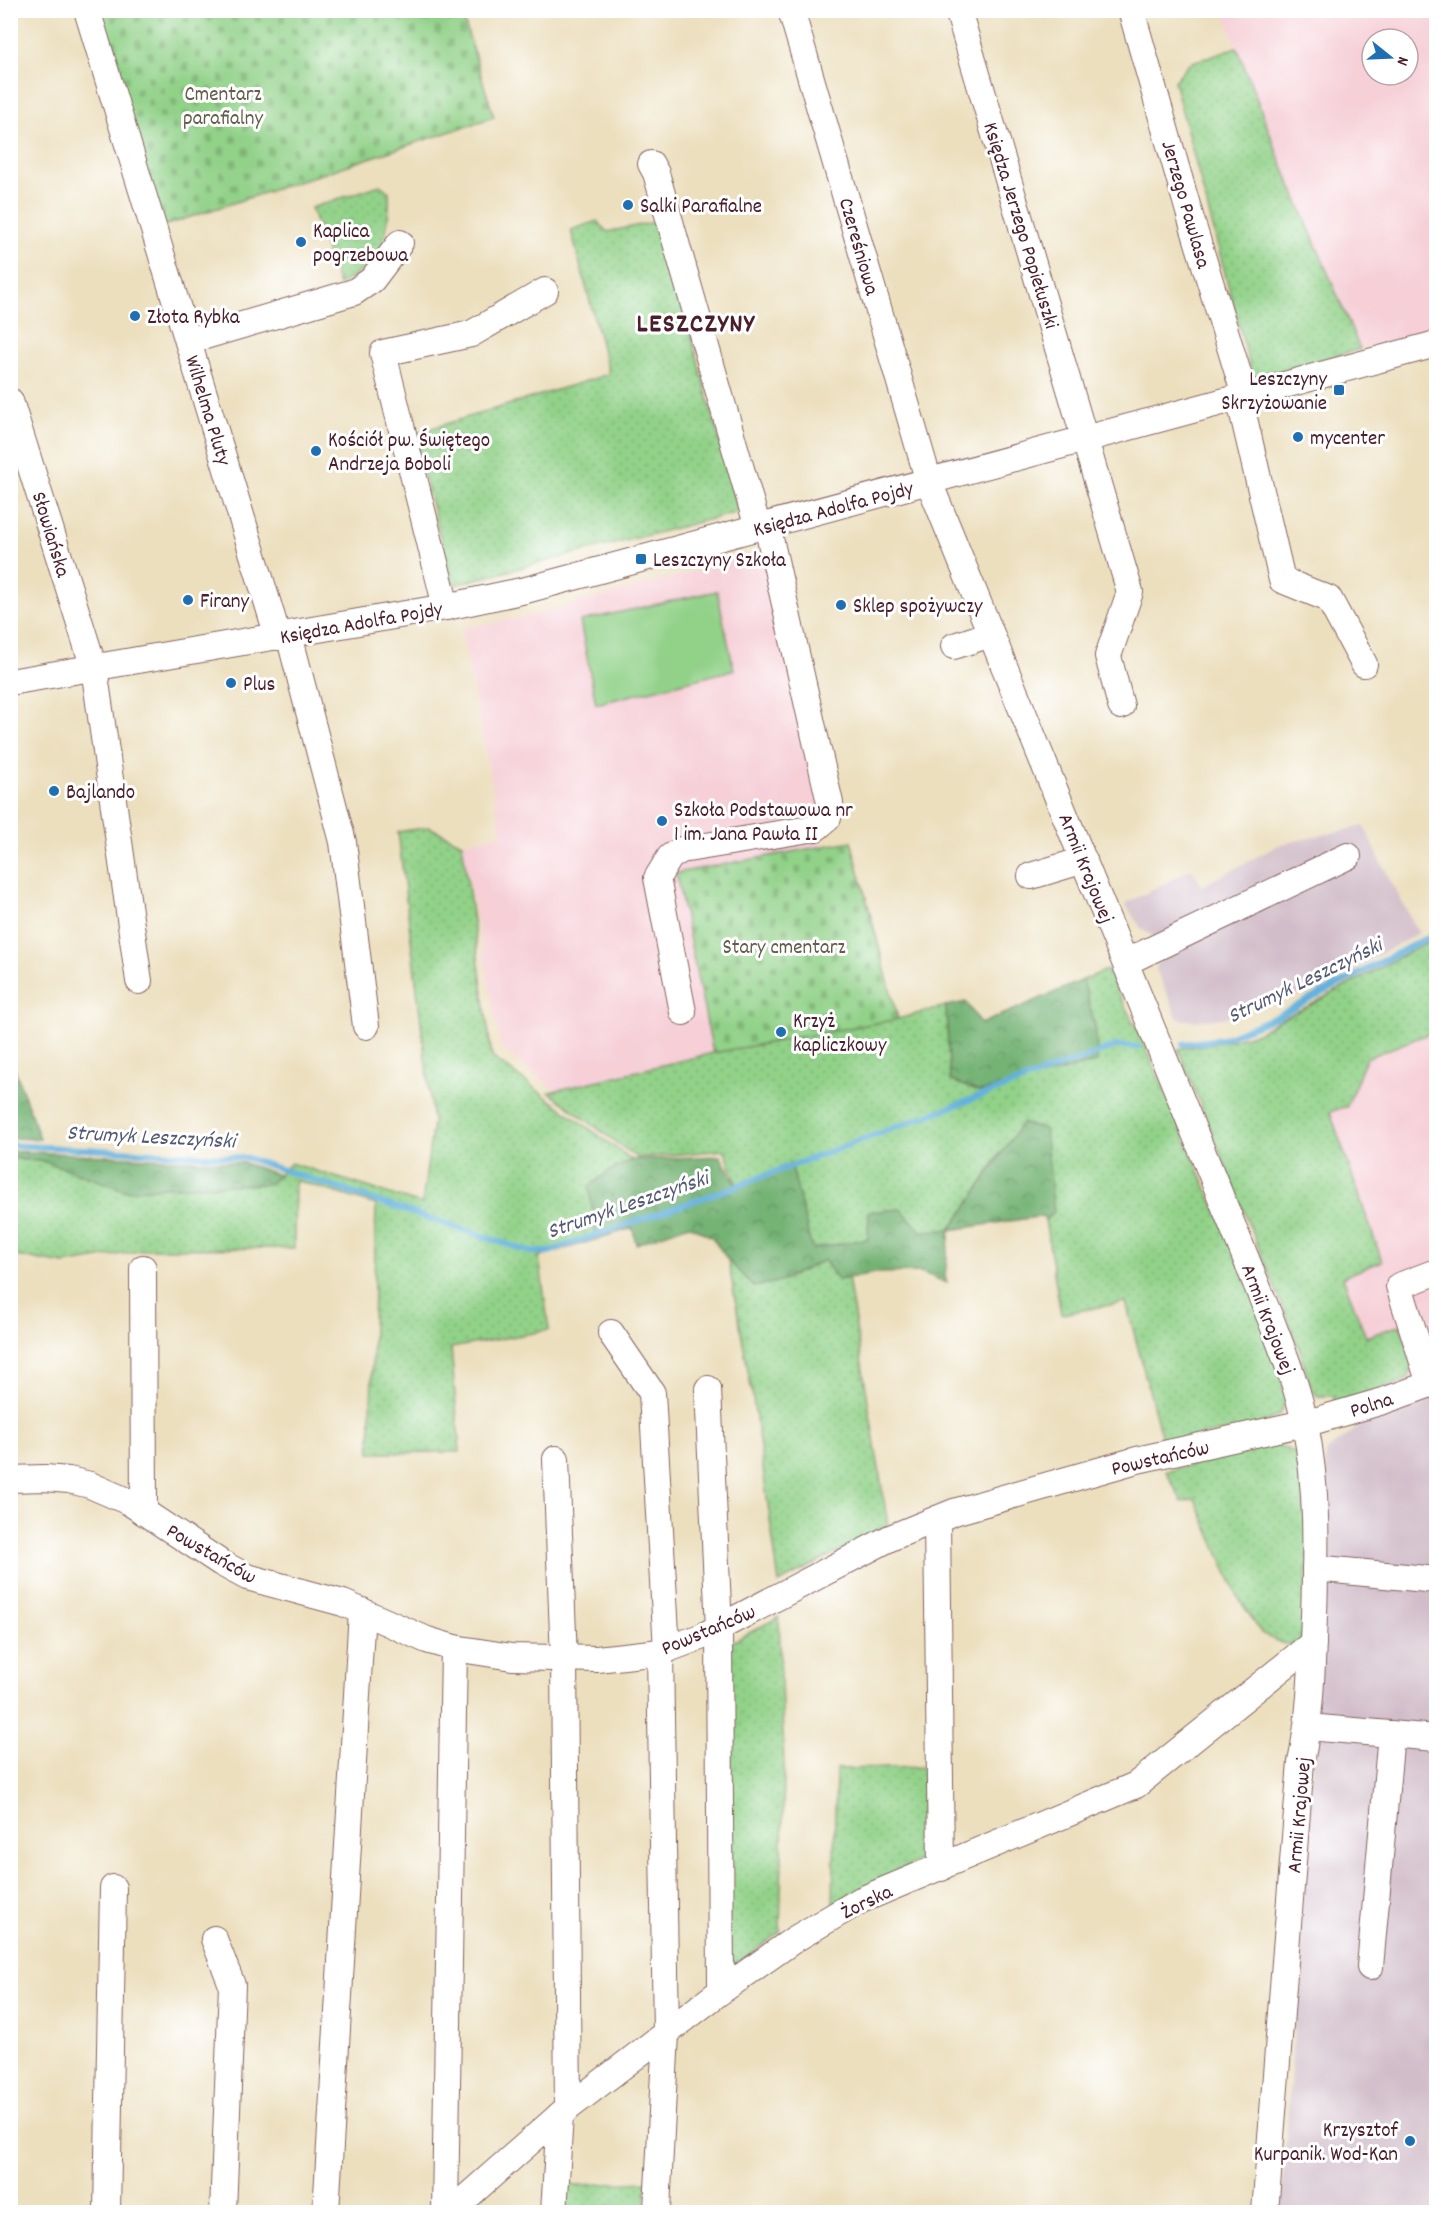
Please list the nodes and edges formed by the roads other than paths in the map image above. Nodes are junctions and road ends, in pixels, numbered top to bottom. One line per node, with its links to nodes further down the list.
1 (87, 10): 8 (street, Wilhelma Pluty)
2 (791, 10): 13 (street, Czereśniowa)
3 (958, 10): 12 (street, Księdza Jerzego Popiełuszki)
4 (1131, 10): 10 (street, Jerzego Pawlasa)
5 (651, 164): 14 (street)
6 (400, 243): 8 (street)
7 (545, 291): 15 (street)
8 (188, 341): 17 (street, Wilhelma Pluty)
9 (1437, 344): 10 (street, Księdza Adolfa Pojdy)
10 (1242, 397): 12 (street, Księdza Adolfa Pojdy); 19 (street, Jerzego Pawlasa)
11 (10, 401): 20 (street, Słowiańska)
12 (1085, 439): 13 (street, Księdza Adolfa Pojdy); 22 (street, Księdza Jerzego Popiełuszki)
13 (930, 482): 14 (street, Księdza Adolfa Pojdy); 16 (street, Armii Krajowej)
14 (763, 527): 15 (street, Księdza Adolfa Pojdy); 28 (street)
15 (446, 608): 17 (street, Księdza Adolfa Pojdy)
16 (992, 634): 18 (street); 24 (street, Armii Krajowej)
17 (283, 636): 20 (street, Księdza Adolfa Pojdy); 29 (street, Wilhelma Pluty)
18 (954, 646)
19 (1364, 664)
20 (94, 668): 21 (street, Księdza Adolfa Pojdy); 27 (street, Słowiańska)
21 (10, 682)
22 (1121, 706)
23 (1348, 856): 26 (street)
24 (1084, 860): 25 (street); 26 (street, Armii Krajowej)
25 (1031, 876)
26 (1126, 962): 35 (street, Armii Krajowej)
27 (139, 981)
28 (683, 1012)
29 (366, 1026)
30 (143, 1268): 38 (street)
31 (1437, 1272): 33 (street)
32 (611, 1333): 46 (street)
33 (1433, 1383): 35 (street, Polna)
34 (708, 1389): 43 (street)
35 (1305, 1424): 39 (street, Powstańców); 40 (street, Armii Krajowej)
36 (556, 1459): 47 (street)
37 (10, 1479): 38 (street, Powstańców)
38 (144, 1512): 42 (street, Powstańców)
39 (937, 1519): 43 (street, Powstańców); 51 (street)
40 (1315, 1568): 41 (street); 44 (street, Armii Krajowej)
41 (1437, 1580)
42 (362, 1611): 45 (street, Powstańców); 61 (street)
43 (719, 1629): 46 (street, Powstańców); 55 (street)
44 (1313, 1643): 48 (street, Armii Krajowej); 51 (street, Żorska)
45 (454, 1648): 47 (street, Powstańców); 62 (street)
46 (663, 1651): 47 (street, Powstańców); 56 (street)
47 (564, 1659): 57 (street)
48 (1308, 1727): 49 (street); 64 (street, Armii Krajowej)
49 (1391, 1734): 50 (street); 54 (street)
50 (1437, 1738)
51 (940, 1868): 55 (street, Żorska)
52 (113, 1888): 59 (street)
53 (214, 1939): 60 (street)
54 (1370, 1967)
55 (721, 1991): 56 (street, Żorska)
56 (666, 2033): 57 (street, Żorska); 58 (street)
57 (564, 2111): 62 (street, Żorska); 63 (street)
58 (657, 2210)
59 (107, 2212)
60 (224, 2212)
61 (326, 2212)
62 (448, 2212)
63 (554, 2212)
64 (1265, 2212)

